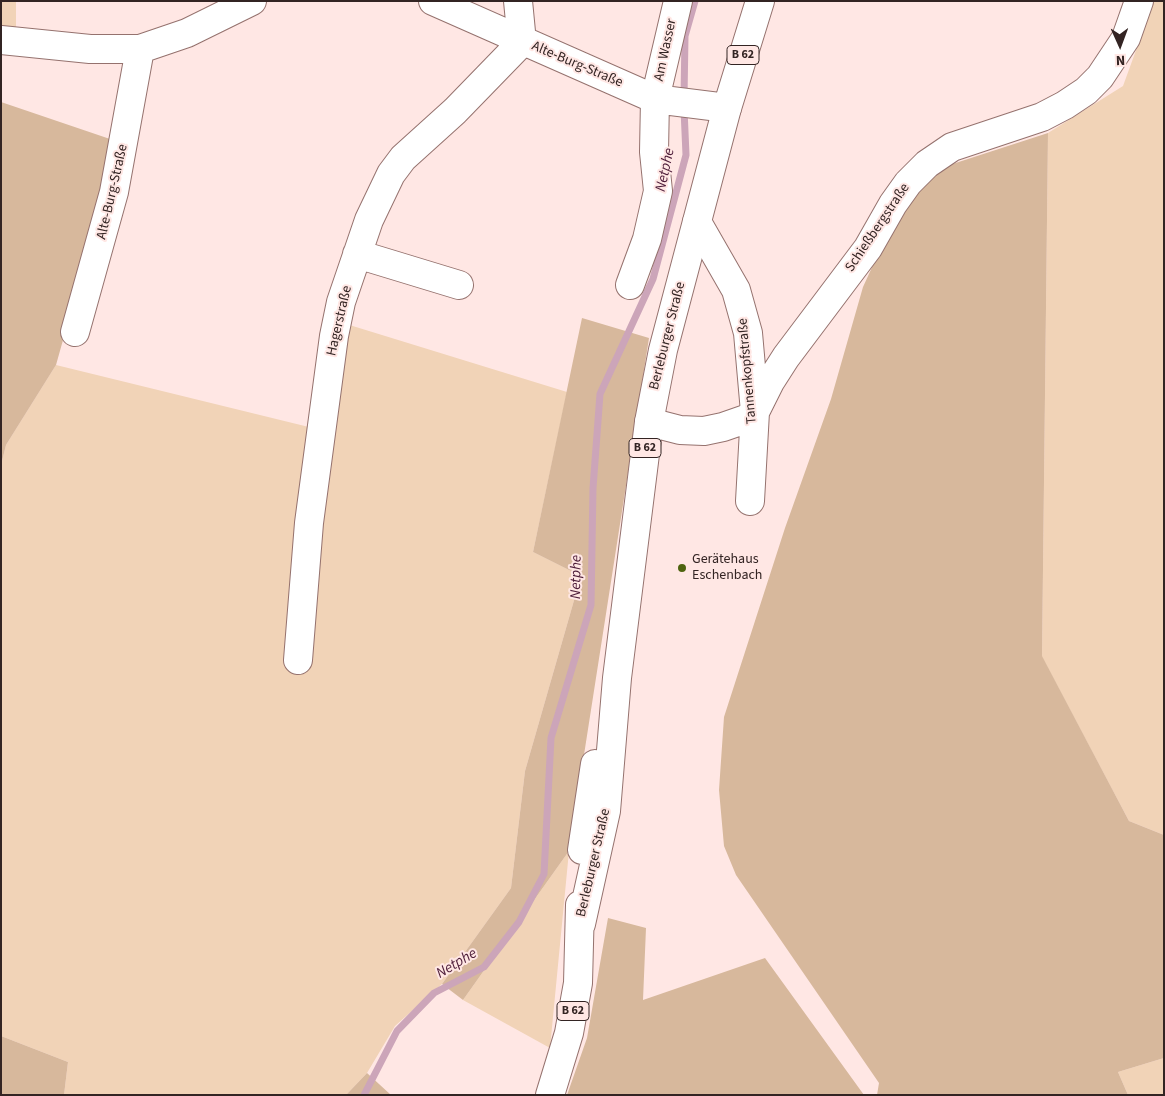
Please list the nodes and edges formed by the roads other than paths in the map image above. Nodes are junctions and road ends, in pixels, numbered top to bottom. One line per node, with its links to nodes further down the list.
1 (252, 1): 9 (street)
2 (433, 1): 8 (street, Alte-Burg-Straße)
3 (518, 1): 8 (street)
4 (678, 1): 10 (street, Am Wasser)
5 (760, 1): 11 (street, Berleburger Straße / B 62)
6 (1139, 1): 17 (street, Schießbergstraße)
7 (1, 40): 9 (street)
8 (522, 42): 10 (street, Alte-Burg-Straße); 13 (street, Hagerstraße)
9 (140, 49): 16 (street, Alte-Burg-Straße)
10 (664, 100): 11 (street, Alte-Burg-Straße); 15 (street, Am Wasser)
11 (715, 107): 12 (street, Berleburger Straße / B 62)
12 (697, 222): 17 (street, Tannenkopfstraße); 18 (street, Berleburger Straße / B 62)
13 (357, 254): 14 (street); 20 (street, Hagerstraße)
14 (459, 285)
15 (630, 285)
16 (75, 332)
17 (755, 412): 18 (street); 19 (street, Tannenkopfstraße)
18 (649, 422): 21 (street, Berleburger Straße / B 62)
19 (750, 501)
20 (298, 660)
21 (550, 1095)

